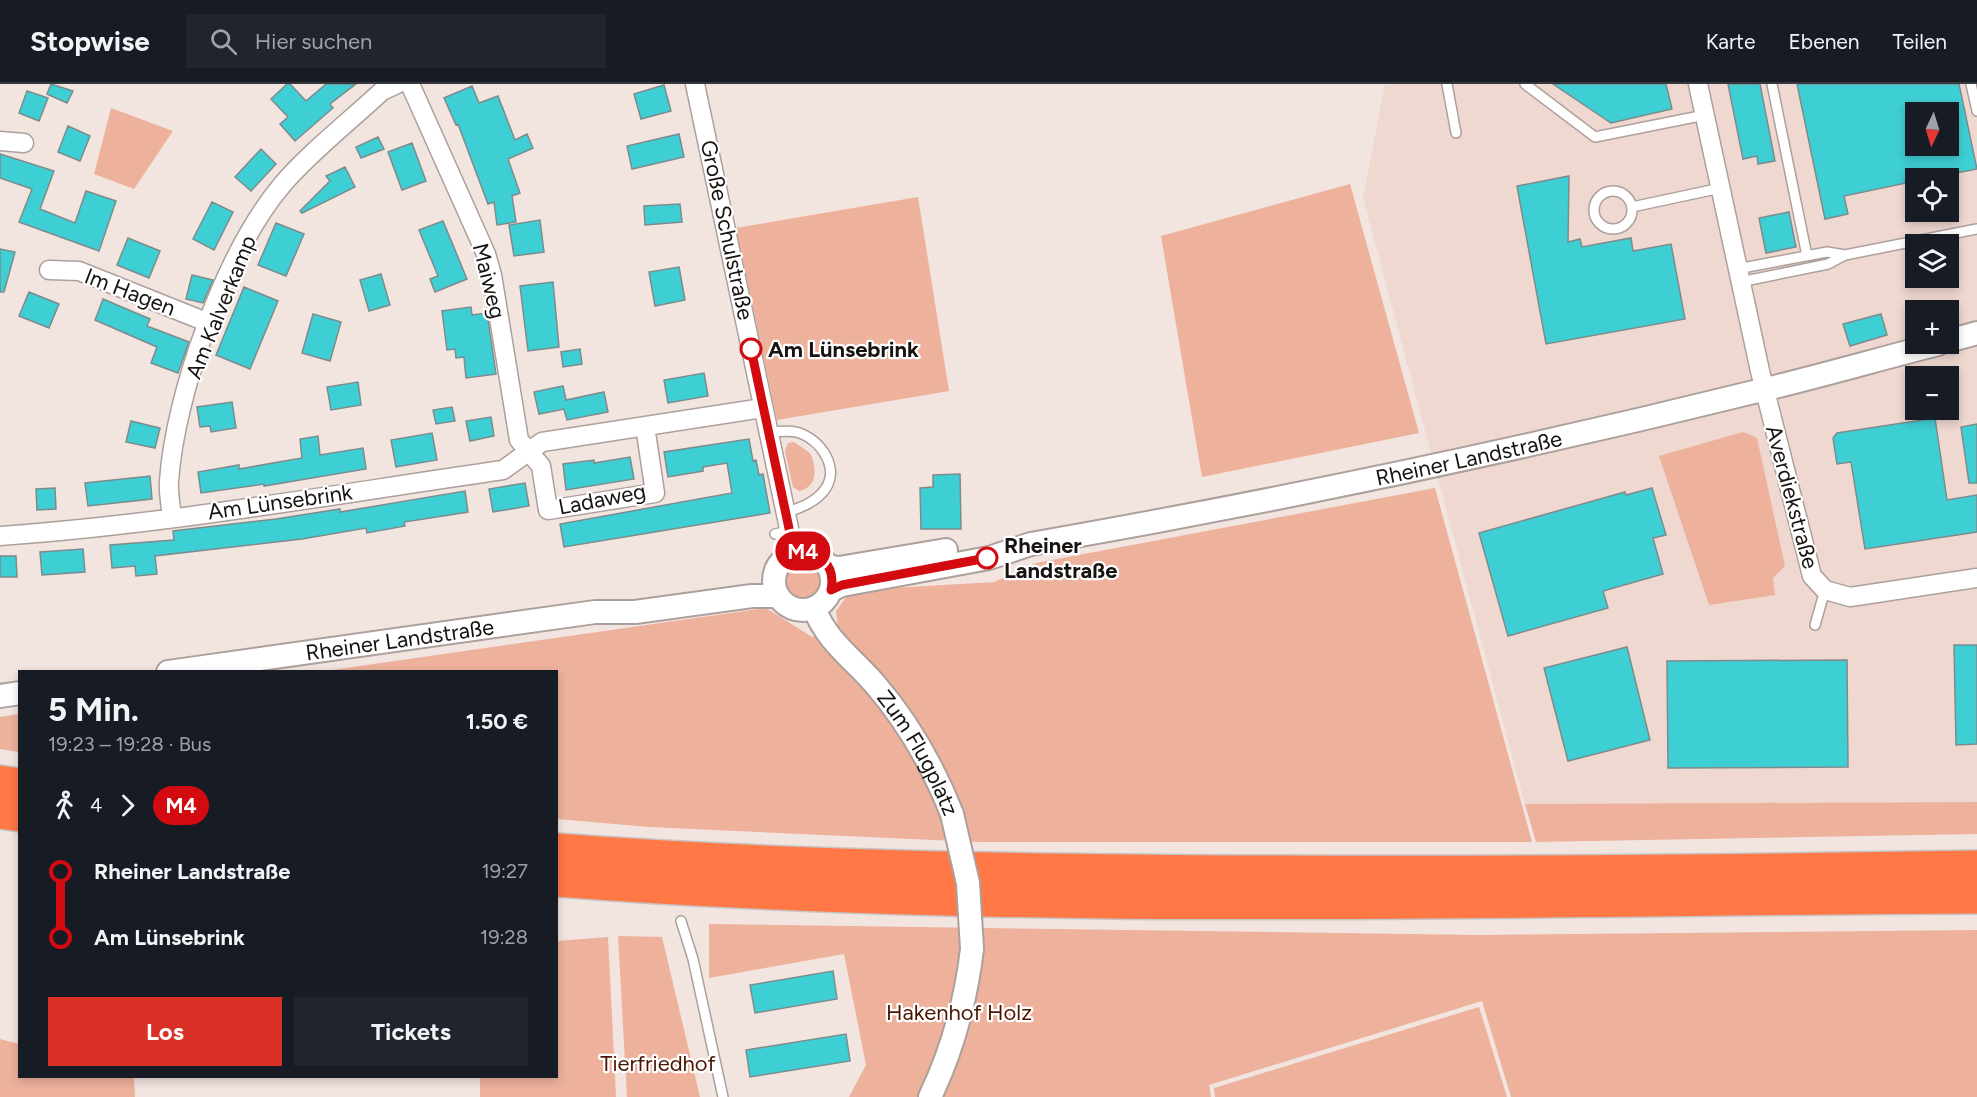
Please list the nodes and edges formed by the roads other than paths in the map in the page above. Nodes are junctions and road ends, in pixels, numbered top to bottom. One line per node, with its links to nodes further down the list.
1 (397, 84): 21 (street, Am Kalverkamp)
2 (410, 84): 29 (street, Maiweg)
3 (695, 84): 26 (street, Große Schulstraße)
4 (1447, 84): 11 (lane)
5 (1525, 84): 10 (lane)
6 (1698, 84): 10 (street)
7 (1772, 84): 18 (lane)
8 (1971, 84): 9 (lane)
9 (1977, 111)
10 (1705, 115): 14 (street)
11 (1456, 133)
12 (0, 141): 13 (street)
13 (24, 143)
14 (1721, 188): 15 (lane); 20 (street)
15 (1632, 207): 15 (lane)
16 (1977, 229): 17 (lane)
17 (1845, 255): 18 (lane); 20 (lane)
18 (1807, 256): 20 (lane)
19 (49, 270): 21 (street, Im Hagen)
20 (1738, 275): 25 (street)
21 (210, 323): 30 (street, Am Kalverkamp)
22 (1977, 333): 23 (street)
23 (1959, 338)
24 (1905, 353): 25 (street, Rheiner Landstraße)
25 (1765, 390): 33 (street, Rheiner Landstraße); 38 (street, Averdiekstraße)
26 (763, 408): 27 (street, Am Lünsebrink); 28 (street, Große Schulstraße)
27 (645, 426): 29 (street, Am Lünsebrink); 29 (street, Ladaweg)
28 (768, 432): 31 (street, Große Schulstraße); 31 (lane)
29 (528, 453): 30 (street, Am Lünsebrink)
30 (172, 518): 32 (street, Am Lünsebrink)
31 (786, 532): 34 (street); 36 (street)
32 (0, 536)
33 (1031, 544): 34 (street, Rheiner Landstraße); 37 (street, Rheiner Landstraße)
34 (829, 567): 37 (street)
35 (1977, 578): 38 (street, Averdiekstraße)
36 (776, 585): 39 (street); 41 (street, Rheiner Landstraße)
37 (831, 590): 39 (street)
38 (1825, 590): 40 (lane)
39 (814, 608): 54 (street, Zum Flugplatz, bridge)
40 (1815, 625)
41 (182, 670)
42 (18, 693): 43 (street)
43 (0, 696)
44 (0, 782): 45 (highway)
45 (18, 785)
46 (0, 812): 47 (highway)
47 (18, 815)
48 (558, 850): 49 (highway)
49 (1977, 867)
50 (558, 880): 51 (highway)
51 (1977, 897)
52 (681, 921): 53 (lane)
53 (723, 1097)
54 (930, 1097)

